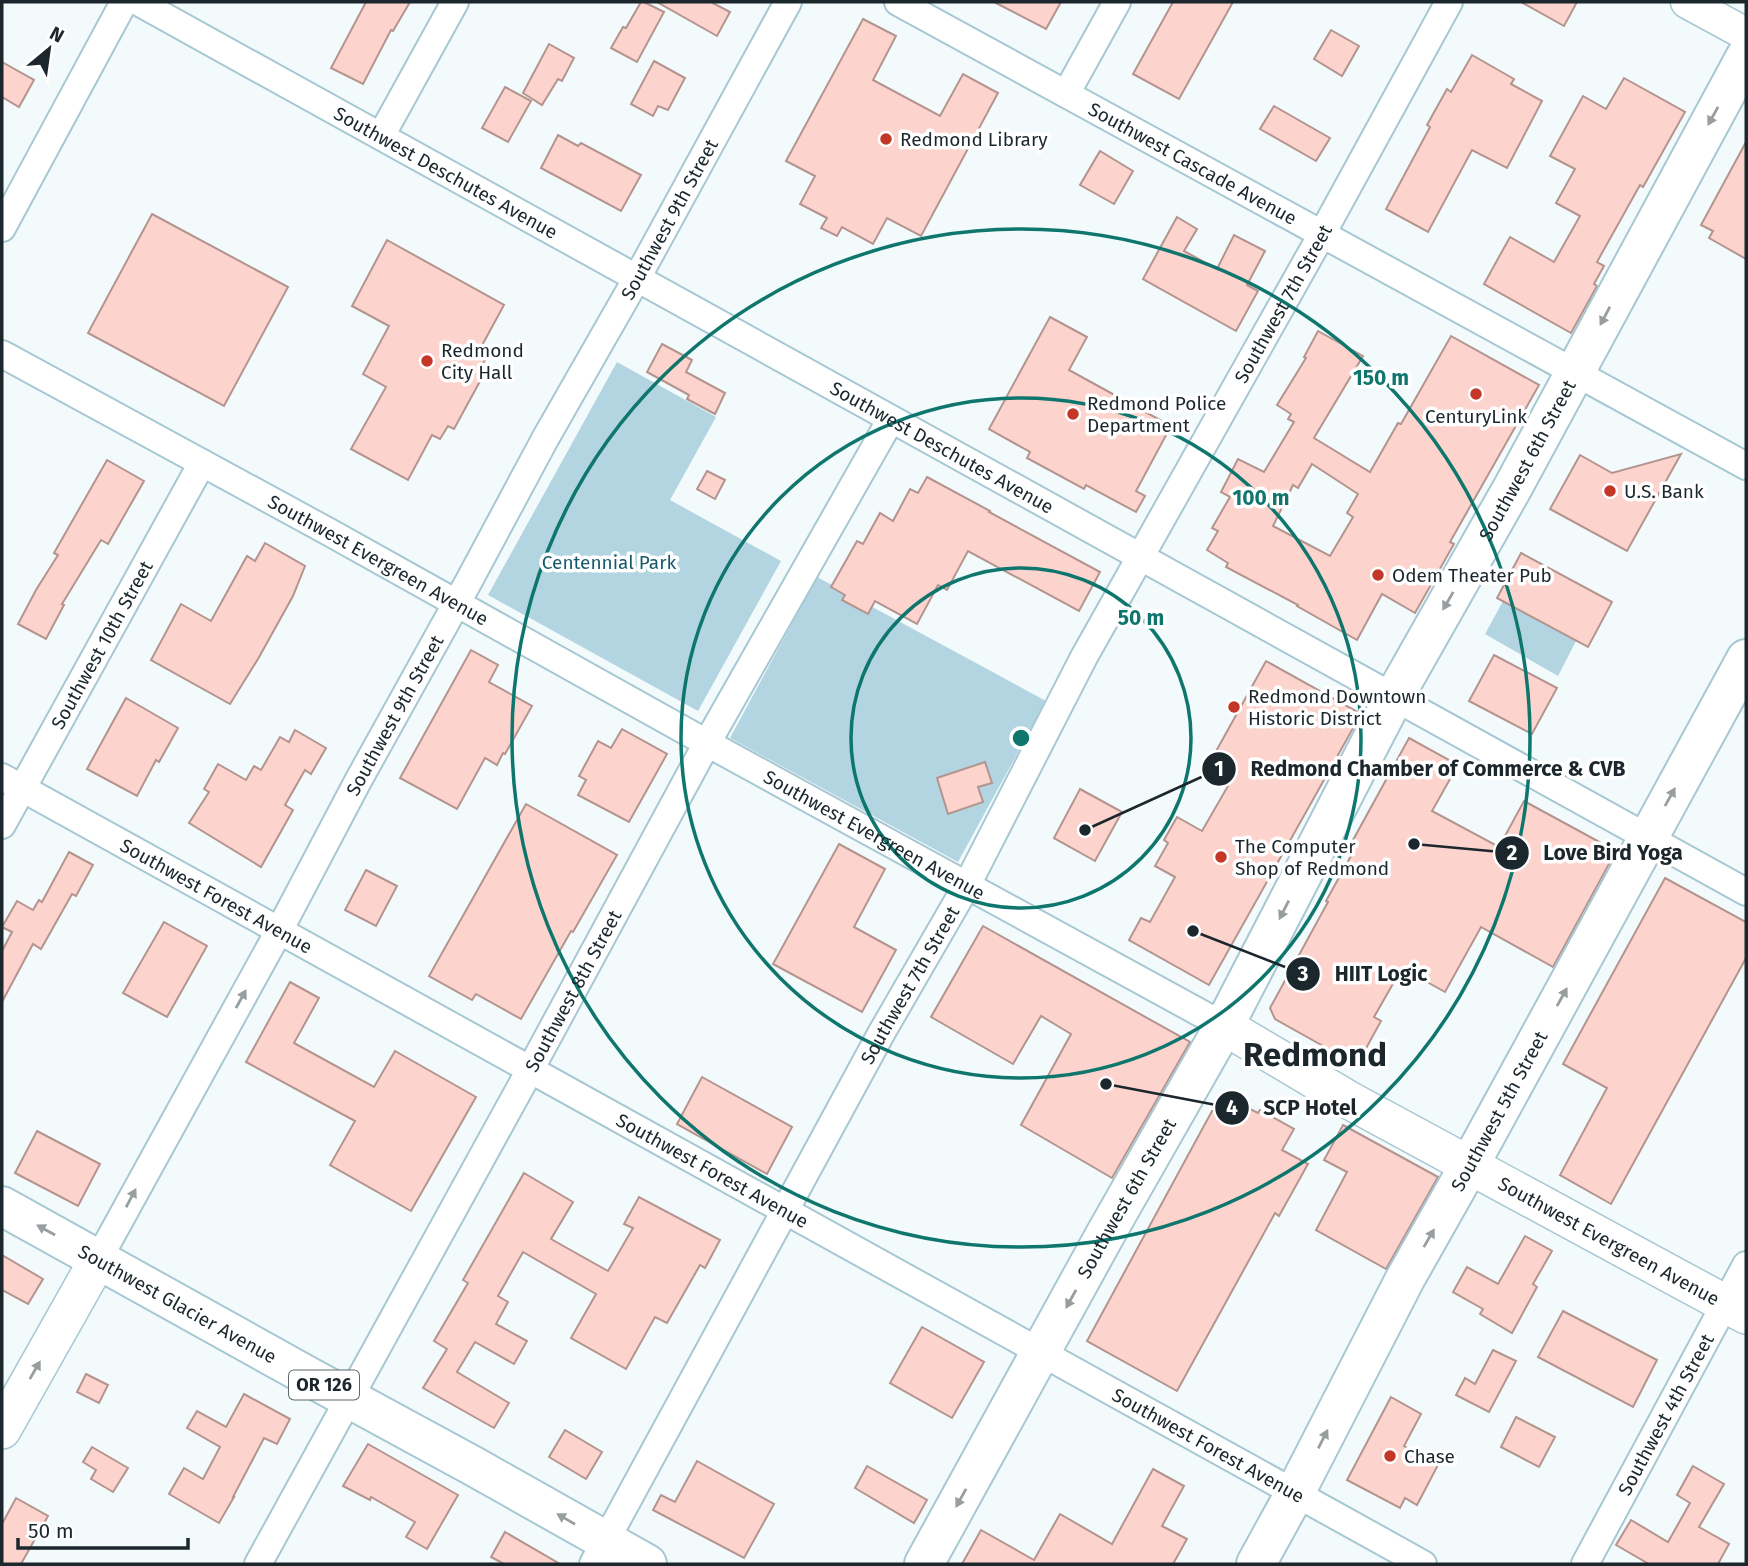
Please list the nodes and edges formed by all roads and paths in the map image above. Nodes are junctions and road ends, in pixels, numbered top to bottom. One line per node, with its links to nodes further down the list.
1 (124, 2): 13 (street)
2 (138, 2): 12 (street, Southwest Deschutes Avenue)
3 (455, 2): 12 (street)
4 (788, 2): 15 (street, Southwest 9th Street)
5 (898, 2): 11 (street, Southwest Cascade Avenue)
6 (1117, 2): 11 (street)
7 (1448, 2): 14 (street, Southwest 7th Street)
8 (1687, 2): 9 (street)
9 (1746, 34)
10 (1746, 56): 17 (main road, Southwest 6th Street, one-way to 17)
11 (1066, 94): 14 (street, Southwest Cascade Avenue)
12 (381, 136): 15 (street, Southwest Deschutes Avenue)
13 (2, 228)
14 (1322, 234): 17 (street, Southwest Cascade Avenue); 21 (street, Southwest 7th Street)
15 (637, 278): 18 (street, Southwest Deschutes Avenue); 22 (street, Southwest 9th Street)
16 (2, 354): 19 (street, Southwest Evergreen Avenue)
17 (1575, 372): 20 (street, Southwest Cascade Avenue); 24 (main road, Southwest 6th Street, one-way to 24)
18 (891, 419): 21 (street, Southwest Deschutes Avenue); 25 (street, Southwest 8th Street)
19 (202, 463): 22 (street, Southwest Evergreen Avenue); 26 (street, Southwest 10th Street)
20 (1746, 466)
21 (1140, 556): 24 (street, Southwest Deschutes Avenue); 29 (street, Southwest 7th Street)
22 (456, 603): 25 (street, Southwest Evergreen Avenue); 31 (street, Southwest 9th Street)
23 (1746, 659): 28 (main road, Southwest 5th Street, one-way to 23)
24 (1394, 697): 28 (street, Southwest Deschutes Avenue); 32 (main road, Southwest 6th Street, one-way to 32)
25 (707, 743): 29 (street, Southwest Evergreen Avenue); 33 (street, Southwest 8th Street)
26 (12, 783): 27 (street, Southwest 10th Street); 31 (street, Southwest Forest Avenue)
27 (2, 825)
28 (1648, 838): 30 (street, Southwest Deschutes Avenue); 34 (main road, Southwest 5th Street, one-way to 28)
29 (967, 885): 32 (street, Southwest Evergreen Avenue); 36 (street, Southwest 7th Street)
30 (1746, 892)
31 (279, 931): 33 (street, Southwest Forest Avenue); 37 (street, Southwest 9th Street, one-way to 31)
32 (1224, 1026): 34 (main road, Southwest Evergreen Avenue); 40 (main road, Southwest 6th Street, one-way to 40)
33 (530, 1070): 36 (street, Southwest Forest Avenue); 41 (street, Southwest 8th Street)
34 (1471, 1164): 39 (main road, Southwest Evergreen Avenue); 43 (main road, Southwest 5th Street, one-way to 34)
35 (2, 1206): 37 (main road, Southwest Glacier Avenue / OR 126, one-way to 35)
36 (786, 1211): 40 (street, Southwest Forest Avenue); 44 (street, Southwest 7th Street)
37 (99, 1258): 41 (main road, Southwest Glacier Avenue / OR 126); 42 (main road, Southwest 9th Street, one-way to 37)
38 (1746, 1265): 39 (street, Southwest 4th Street)
39 (1736, 1309): 50 (street, Southwest 4th Street)
40 (1041, 1353): 43 (street, Southwest Forest Avenue); 47 (main road, Southwest 6th Street, one-way to 47)
41 (348, 1399): 44 (main road, Southwest Glacier Avenue / OR 126, one-way to 41); 45 (street, Southwest 8th Street)
42 (2, 1430)
43 (1295, 1493): 48 (main road, Southwest 5th Street); 49 (street, Southwest Forest Avenue)
44 (599, 1553): 46 (main road, Southwest Glacier Avenue / OR 126)
45 (258, 1564)
46 (647, 1564)
47 (924, 1564)
48 (1256, 1564)
49 (1423, 1564)
50 (1585, 1564)

